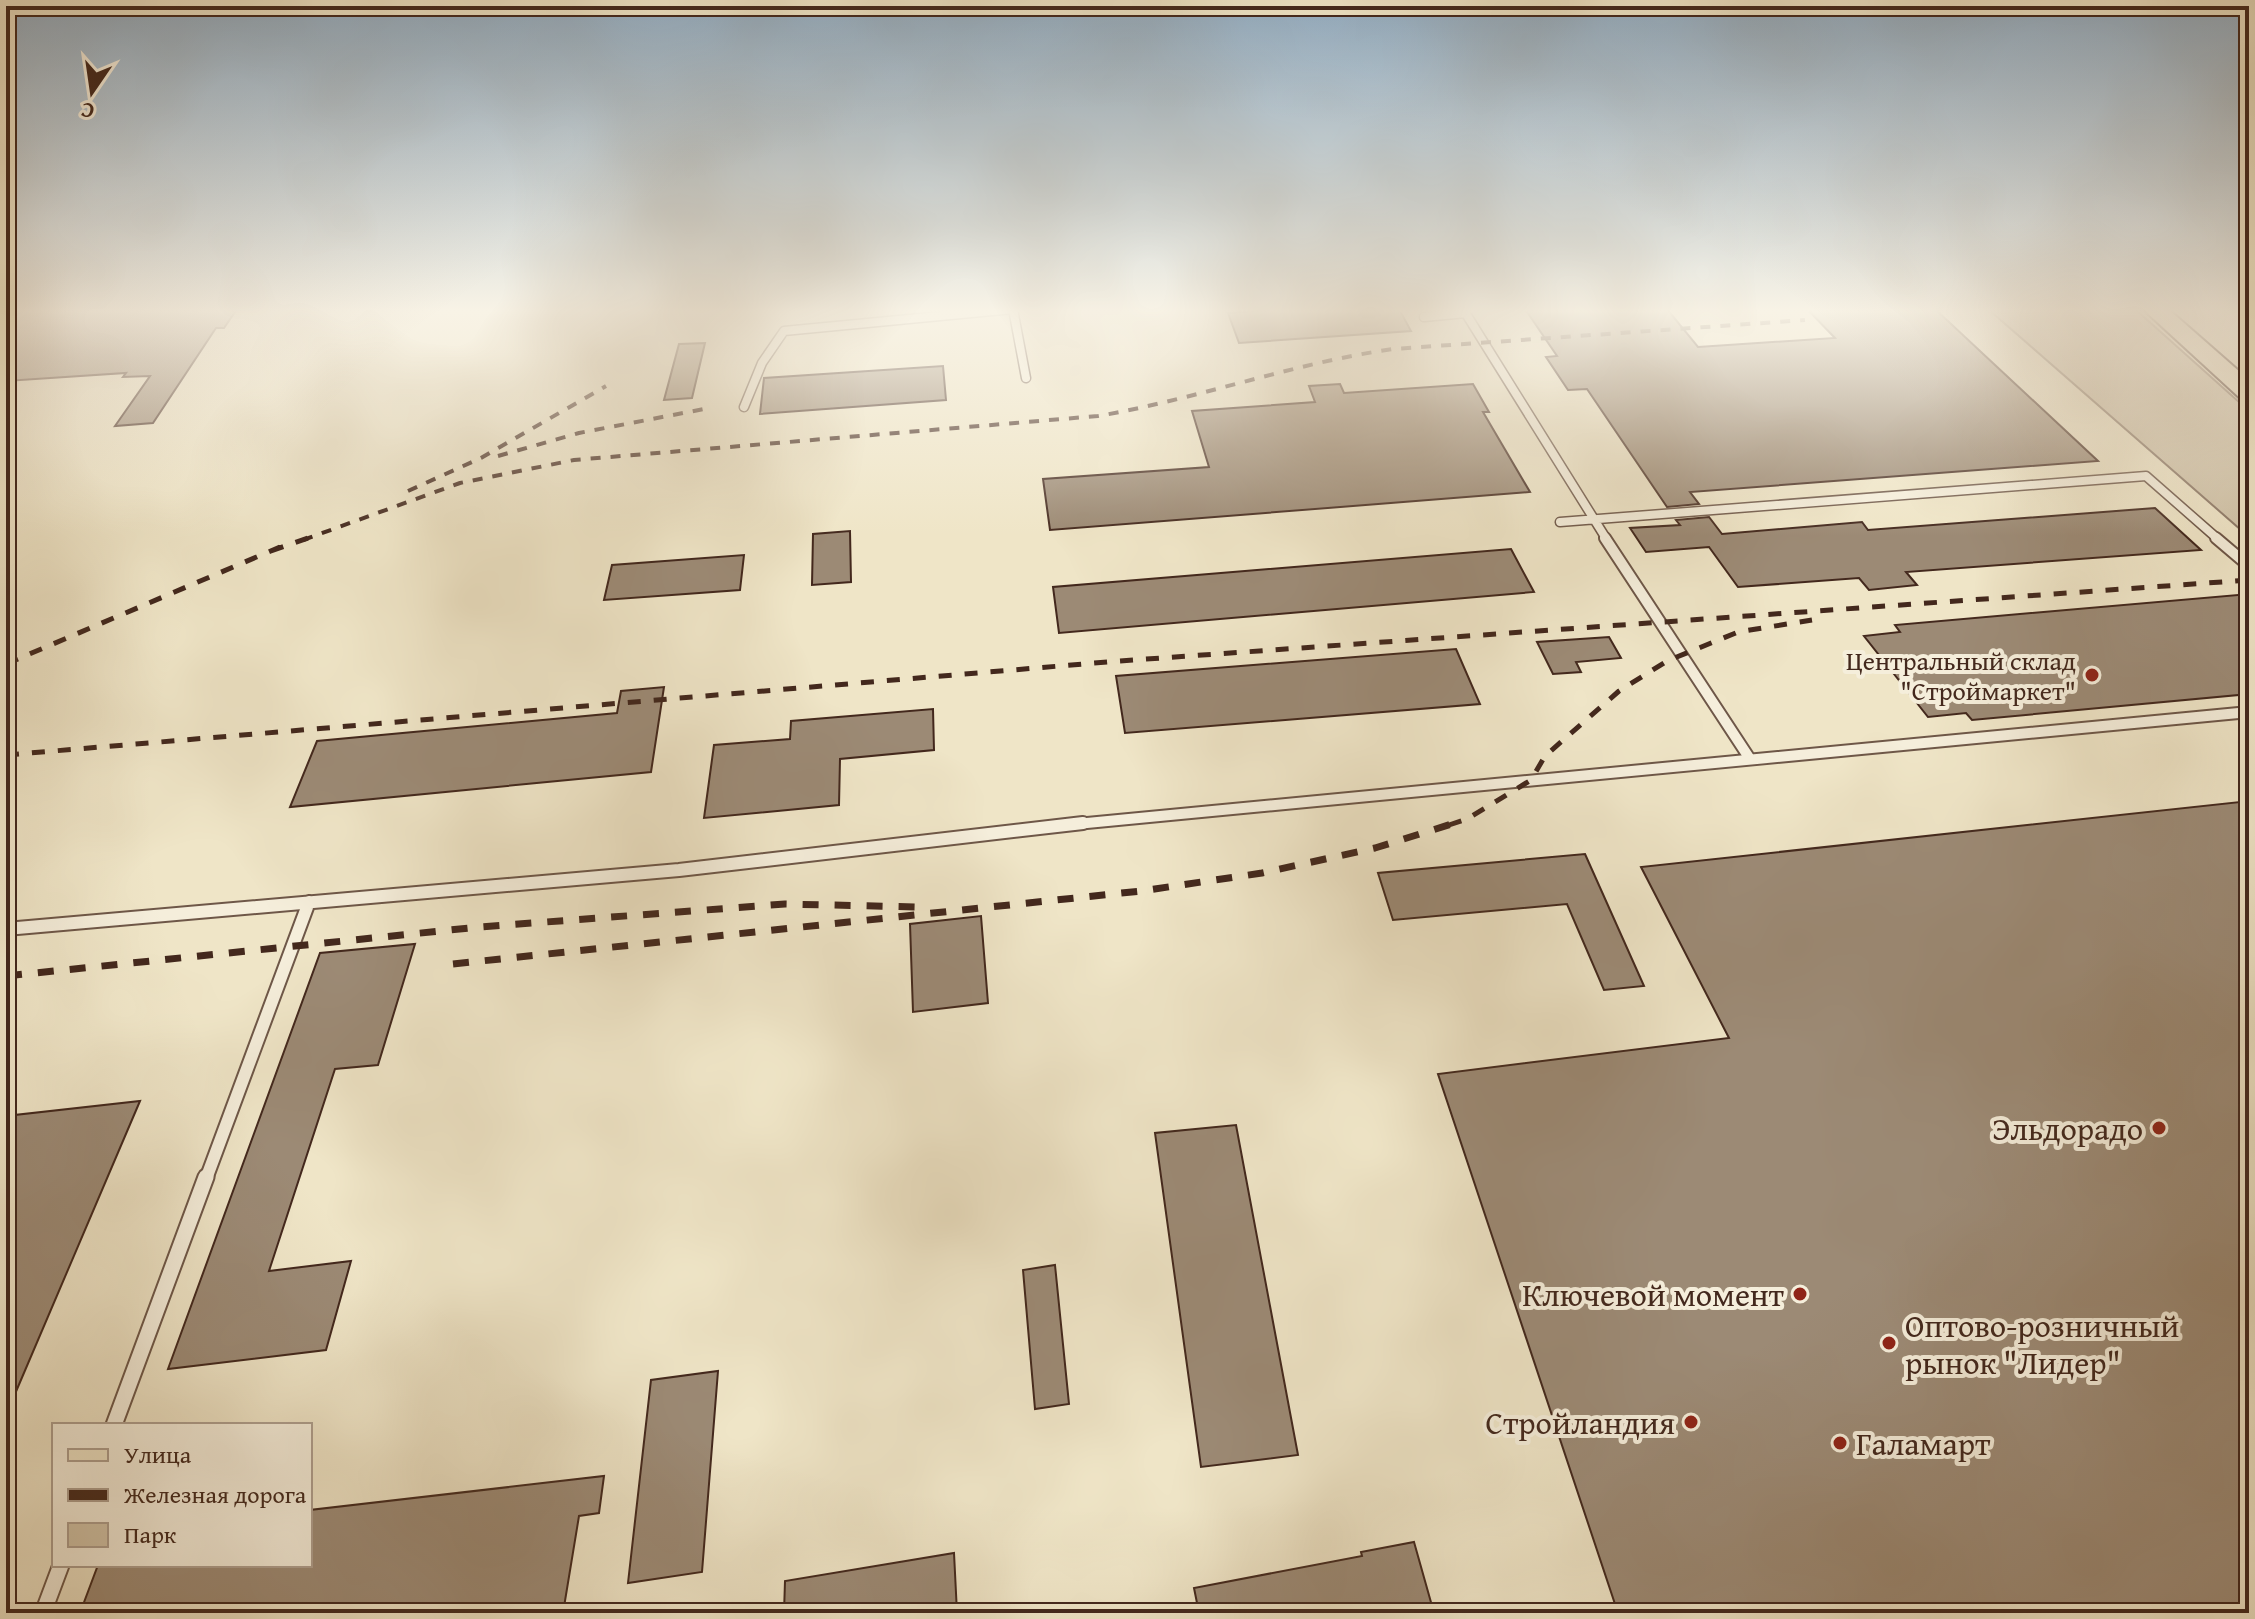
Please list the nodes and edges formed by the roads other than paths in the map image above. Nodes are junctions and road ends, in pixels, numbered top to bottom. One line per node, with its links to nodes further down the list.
1 (753, 385): 3 (lane)
2 (1510, 385): 4 (lane)
3 (744, 407)
4 (1594, 520): 5 (lane); 6 (lane); 8 (lane)
5 (1560, 522)
6 (2249, 566)
7 (2249, 712): 8 (lane)
8 (1750, 759): 9 (lane)
9 (309, 902): 10 (lane); 11 (lane)
10 (6, 929)
11 (115, 1423)
12 (60, 1567): 13 (lane)
13 (43, 1613)

